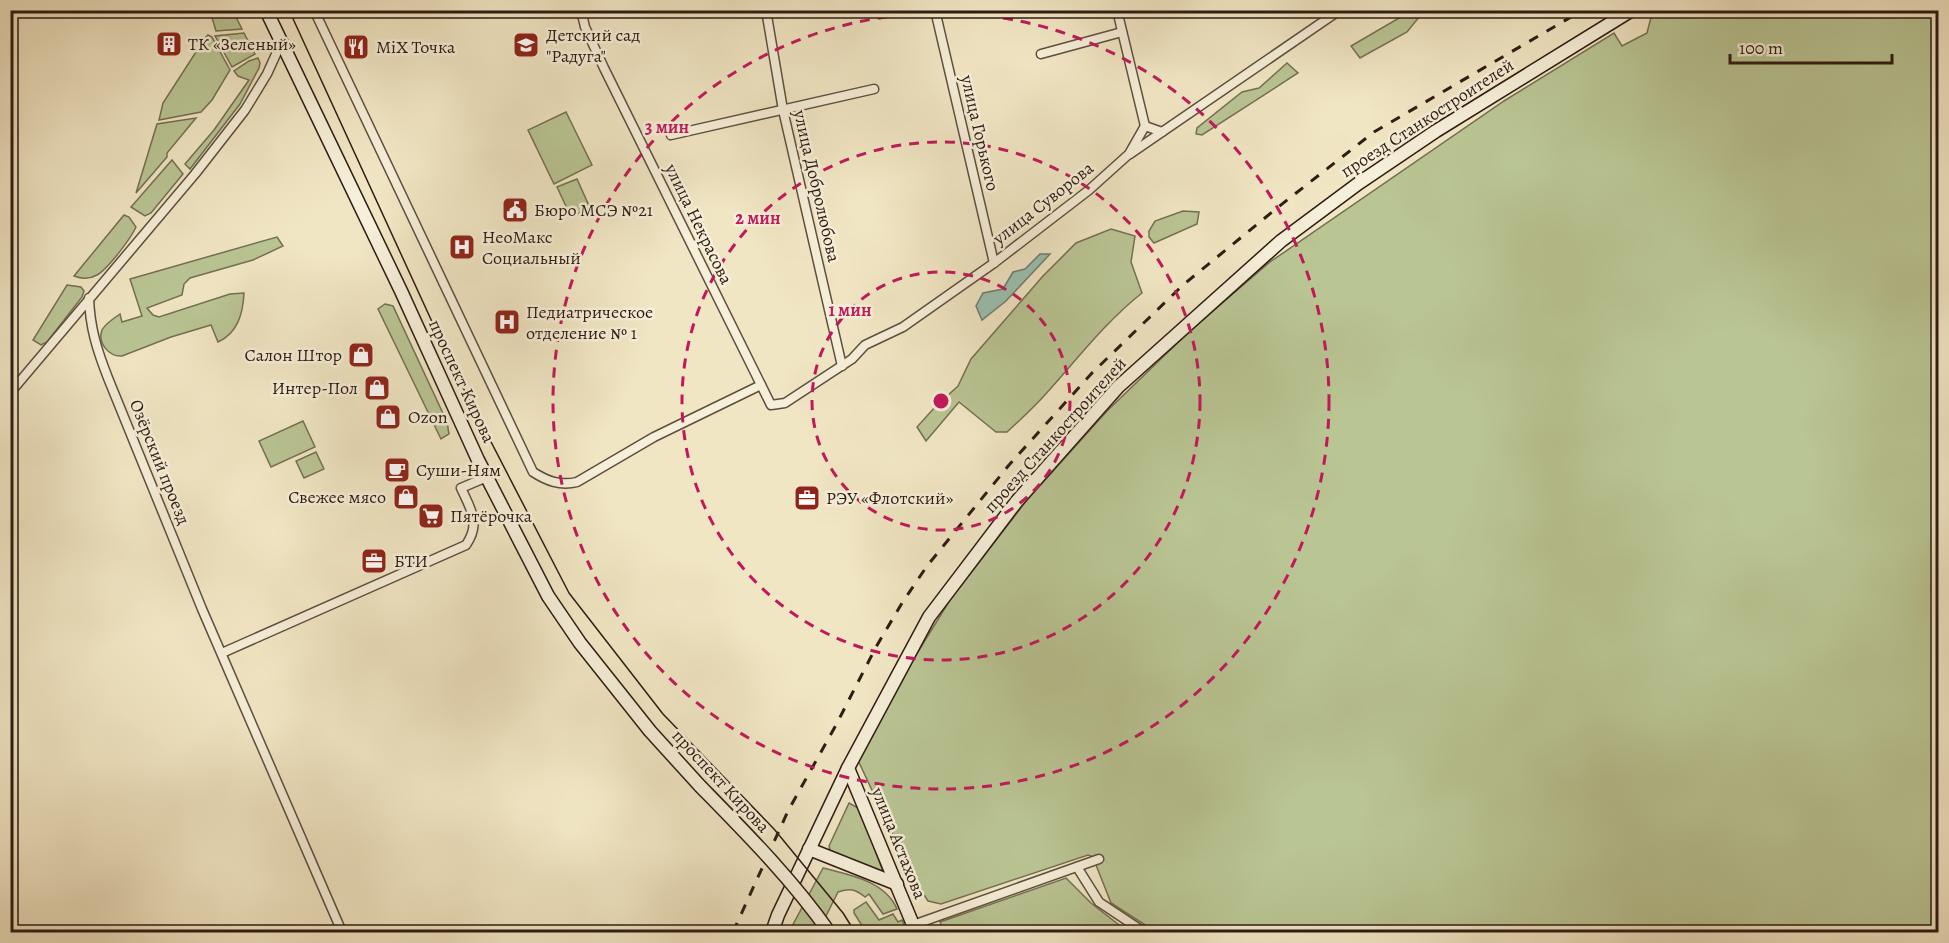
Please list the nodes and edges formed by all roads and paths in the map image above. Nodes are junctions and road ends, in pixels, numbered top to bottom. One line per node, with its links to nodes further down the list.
1 (266, 10): 10 (main road, проспект Кирова)
2 (314, 10): 21 (street)
3 (581, 10): 21 (street, улица Некрасова)
4 (766, 10): 13 (street, улица Добролюбова)
5 (935, 10): 18 (street, улица Горького)
6 (1117, 10): 9 (street)
7 (1340, 10): 15 (street)
8 (1632, 10): 25 (main road, проезд Станкостроителей)
9 (1122, 32): 11 (street); 14 (street)
10 (282, 41): 19 (street); 23 (main road, проспект Кирова)
11 (1041, 54)
12 (874, 89): 13 (street)
13 (783, 110): 16 (street); 20 (street, улица Добролюбова)
14 (1145, 126): 15 (street); 17 (street, улица Суворова)
15 (1162, 132): 17 (street)
16 (671, 135)
17 (1129, 154): 18 (street, улица Суворова)
18 (994, 263): 20 (street, улица Суворова)
19 (89, 298): 22 (street); 24 (street, Озёрский проезд)
20 (842, 366): 21 (street, улица Суворова)
21 (761, 385)
22 (10, 393)
23 (487, 477): 24 (street); 33 (main road, проспект Кирова, bridge)
24 (222, 653): 31 (street, Озёрский проезд)
25 (848, 768): 26 (main road, проезд Станкостроителей); 29 (main road, улица Астахова)
26 (809, 849): 29 (main road); 32 (main road, проезд Станкостроителей)
27 (1099, 859): 28 (street)
28 (1077, 867): 30 (street); 34 (street)
29 (897, 884): 30 (main road, улица Астахова)
30 (914, 929)
31 (342, 933)
32 (772, 933)
33 (829, 933)
34 (1144, 933)

